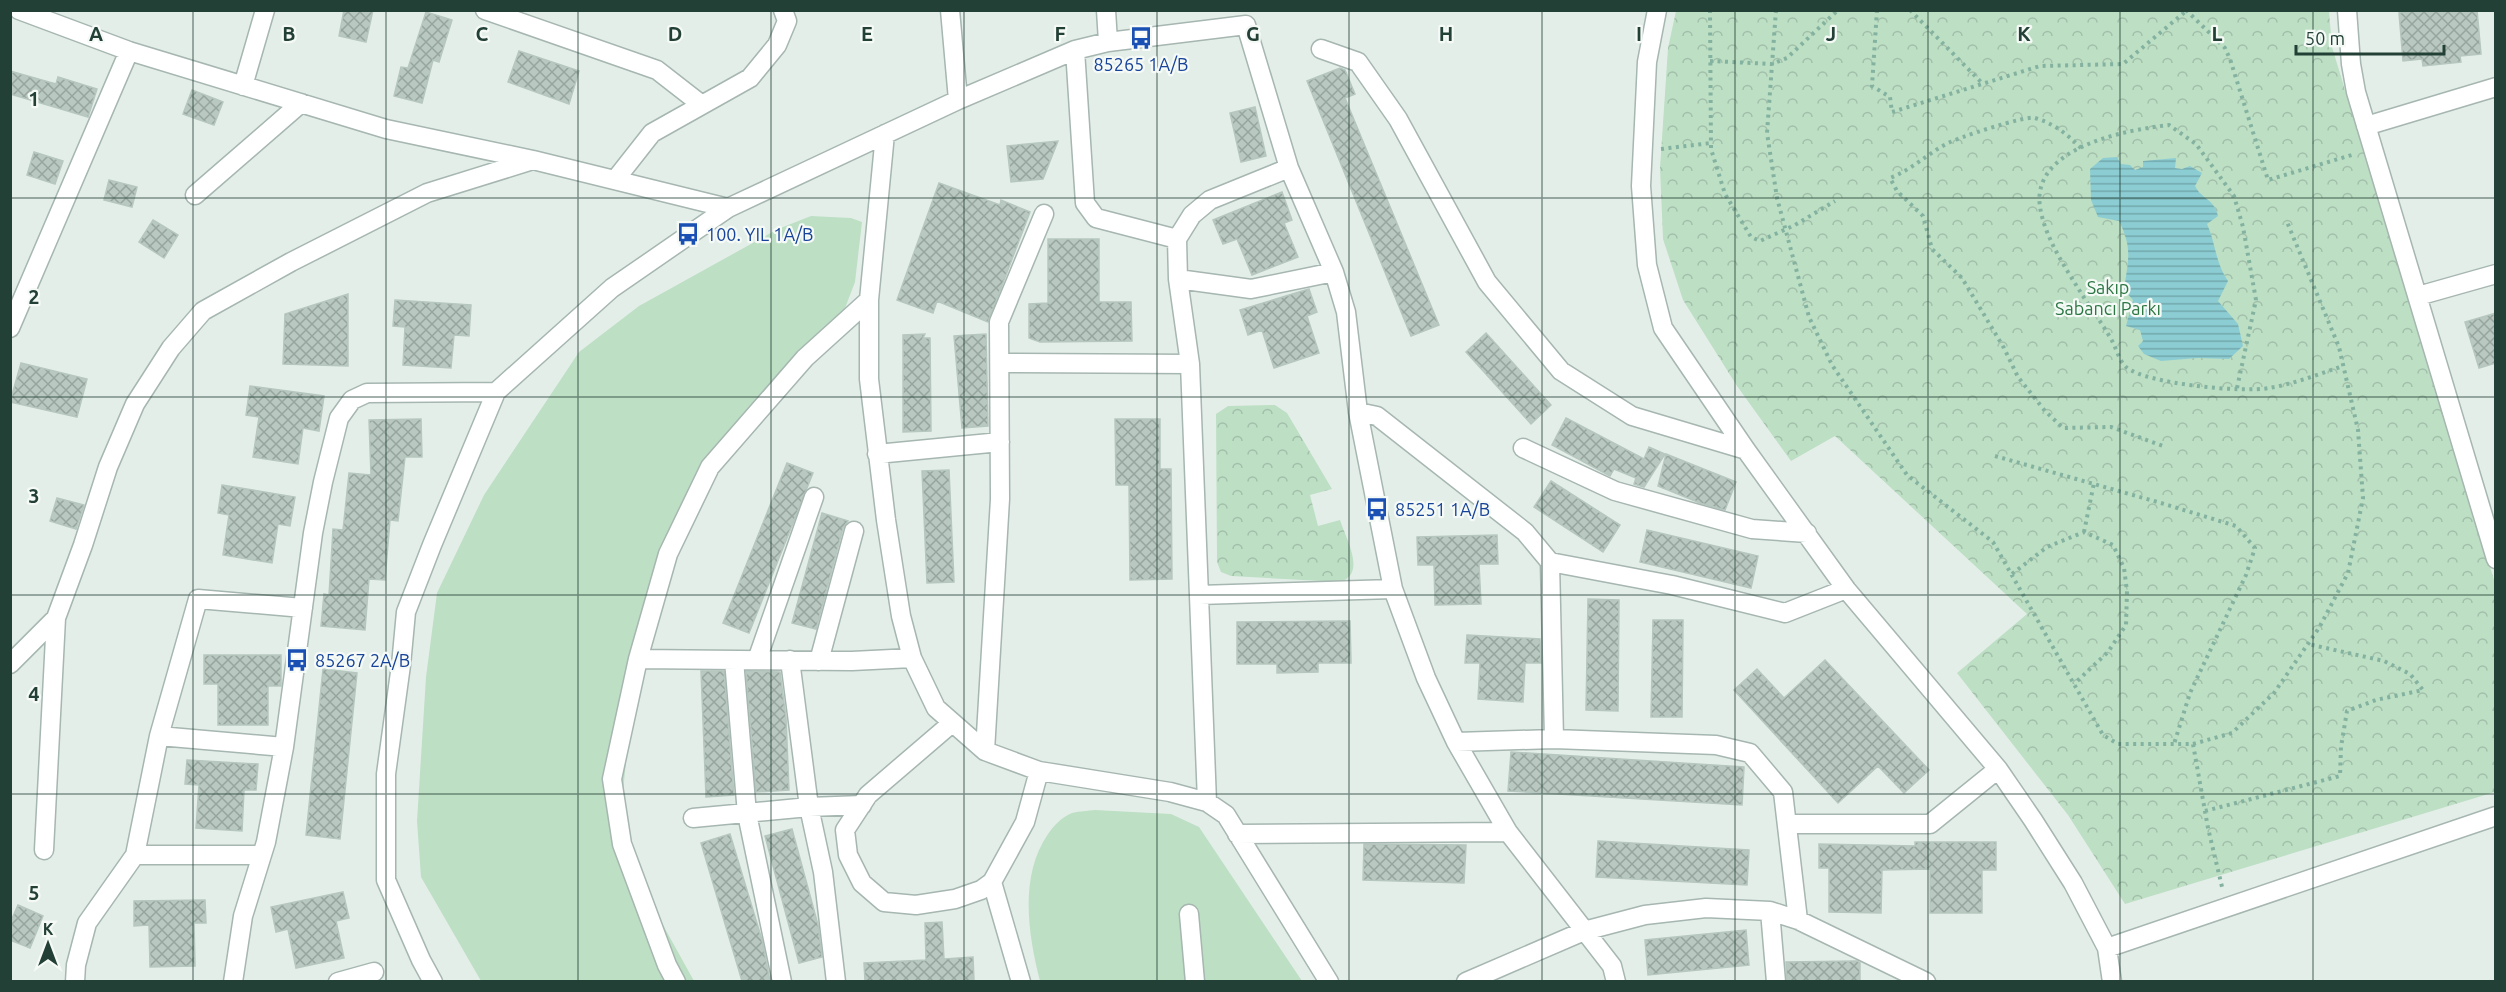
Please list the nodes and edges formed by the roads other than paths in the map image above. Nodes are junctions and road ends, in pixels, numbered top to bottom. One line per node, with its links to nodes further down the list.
1 (19, 10): 13 (street)
2 (265, 10): 14 (street)
3 (485, 10): 18 (street)
4 (783, 10): 18 (street)
5 (950, 10): 16 (street)
6 (1106, 10): 10 (street)
7 (1657, 10): 40 (street)
8 (2347, 10): 19 (street)
9 (1245, 18): 10 (street); 22 (street)
10 (1108, 42): 12 (street)
11 (1321, 49): 40 (street)
12 (1076, 50): 16 (street); 27 (street)
13 (129, 51): 14 (street); 33 (street)
14 (243, 86): 17 (street)
15 (2496, 87): 19 (street)
16 (958, 100): 20 (street)
17 (301, 103): 21 (street); 24 (street)
18 (702, 105): 23 (street)
19 (2366, 126): 31 (street)
20 (885, 134): 25 (street); 32 (street)
21 (533, 160): 23 (street); 51 (street)
22 (1289, 168): 27 (street); 28 (street)
23 (615, 180): 25 (street)
24 (195, 195)
25 (728, 208): 36 (street)
26 (1044, 214): 34 (street)
27 (1177, 239): 30 (street)
28 (1334, 272): 30 (street); 37 (street)
29 (2496, 274): 31 (street)
30 (1178, 279): 35 (street)
31 (2418, 296): 45 (street)
32 (868, 300): 41 (street); 53 (street)
33 (10, 328)
34 (1000, 363): 35 (street); 38 (street)
35 (1190, 364): 49 (street)
36 (496, 392): 50 (street); 90 (street)
37 (1358, 412): 46 (street); 47 (street)
38 (1000, 442): 41 (street); 64 (street)
39 (1523, 448): 44 (street)
40 (1746, 450): 44 (street)
41 (877, 454): 52 (street)
42 (814, 497): 55 (street)
43 (854, 531): 57 (street)
44 (1807, 533): 48 (street)
45 (2496, 559)
46 (1550, 562): 48 (street); 61 (street)
47 (1393, 589): 49 (street); 62 (street)
48 (1846, 590): 65 (street)
49 (1199, 595): 67 (street)
50 (303, 608): 60 (street); 63 (street)
51 (56, 618): 58 (street); 76 (street)
52 (912, 658): 57 (street); 59 (street)
53 (638, 659): 54 (street); 91 (street)
54 (734, 660): 55 (street); 70 (street)
55 (757, 660): 56 (street)
56 (790, 660): 57 (street); 69 (street)
57 (819, 661)
58 (10, 664)
59 (952, 723): 64 (street); 68 (street)
60 (159, 736): 63 (street); 77 (street)
61 (1554, 739): 62 (street); 73 (street)
62 (1456, 741): 74 (street)
63 (284, 747): 78 (street)
64 (985, 751): 66 (street)
65 (1998, 769): 73 (street); 84 (street)
66 (1039, 771): 67 (street); 79 (street)
67 (1207, 802): 75 (street)
68 (862, 805): 69 (street); 79 (street)
69 (809, 807): 70 (street); 93 (street)
70 (747, 814): 72 (street); 92 (street)
71 (2496, 816): 84 (street)
72 (693, 818)
73 (1788, 824): 82 (street)
74 (1508, 832): 75 (street); 83 (street)
75 (1237, 834): 96 (street)
76 (44, 850)
77 (135, 855): 78 (street); 86 (street)
78 (262, 855): 87 (street)
79 (992, 882): 94 (street)
80 (1770, 911): 82 (street); 83 (street); 99 (street)
81 (1189, 914): 95 (street)
82 (1798, 920): 100 (street)
83 (1584, 931): 97 (street); 98 (street)
84 (2107, 948): 101 (street)
85 (374, 972): 89 (street)
86 (75, 981)
87 (233, 981): 88 (street)
88 (240, 981)
89 (338, 981)
90 (433, 981)
91 (676, 981)
92 (782, 981)
93 (836, 981)
94 (1021, 981)
95 (1196, 981)
96 (1329, 981)
97 (1466, 981)
98 (1616, 981)
99 (1776, 981)
100 (1926, 981)
101 (2112, 981)

